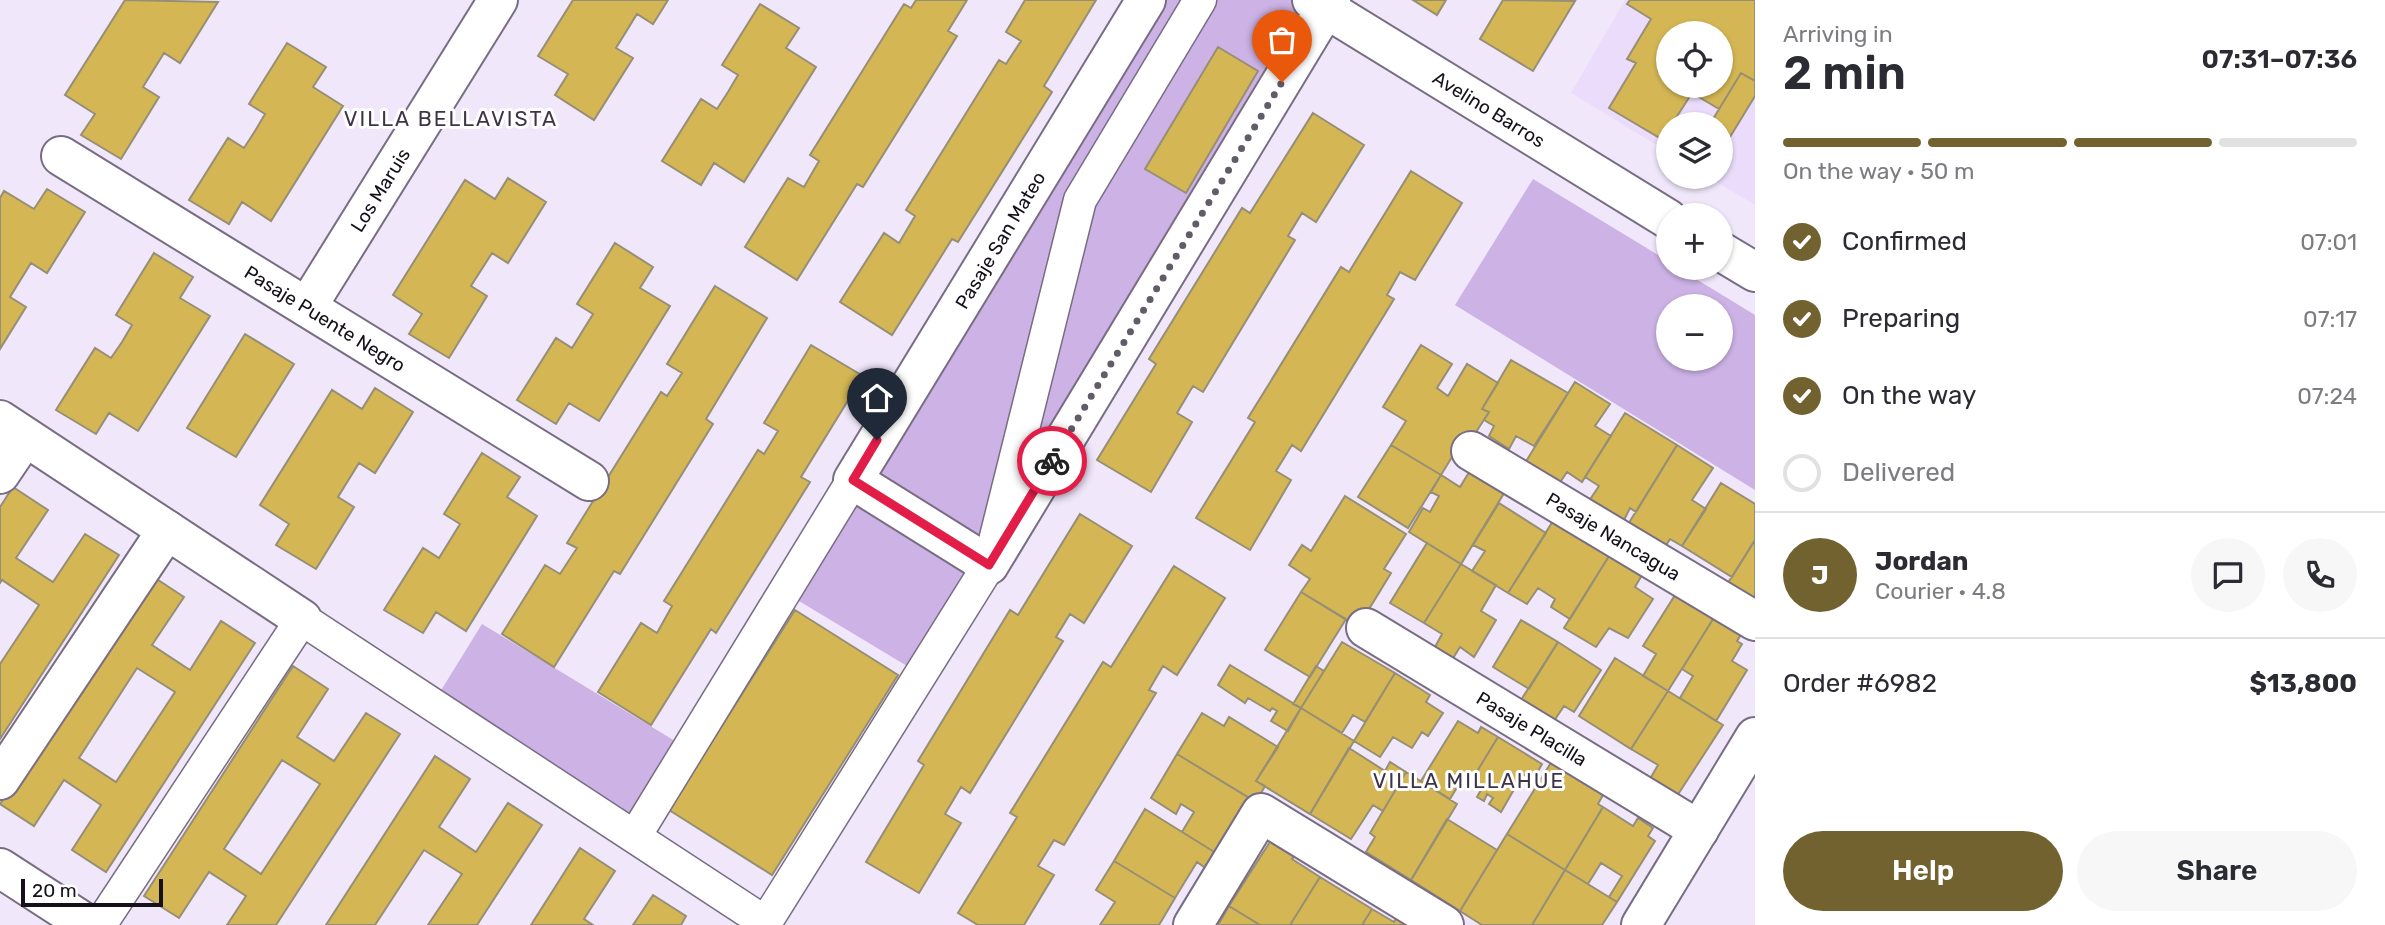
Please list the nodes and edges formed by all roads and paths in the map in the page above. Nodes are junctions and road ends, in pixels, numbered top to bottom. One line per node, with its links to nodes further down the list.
1 (498, 0): 9 (street, Los Maruis)
2 (1146, 0): 13 (street, Pasaje San Mateo)
3 (1200, 0): 16 (street)
4 (1323, 3): 6 (street, Avelino Barros); 16 (street)
5 (61, 156): 9 (street, Pasaje Puente Negro)
6 (1656, 211)
7 (1733, 259): 8 (street)
8 (1755, 272)
9 (307, 307): 14 (street, Pasaje Puente Negro)
10 (12, 429): 12 (street); 15 (street)
11 (1471, 451): 18 (street, Pasaje Nancagua)
12 (0, 474)
13 (853, 480): 16 (street); 23 (street)
14 (589, 481)
15 (167, 530): 17 (street); 21 (street)
16 (989, 565): 25 (street)
17 (302, 619): 23 (street); 27 (street)
18 (1755, 621)
19 (1366, 628): 22 (street, Pasaje Placilla)
20 (1755, 737): 22 (street)
21 (0, 780)
22 (1699, 830): 30 (street)
23 (635, 836): 25 (street)
24 (0, 867): 26 (street)
25 (765, 924)
26 (88, 925)
27 (100, 925)
28 (1193, 925): 29 (street)
29 (1444, 925)
30 (1641, 925)

